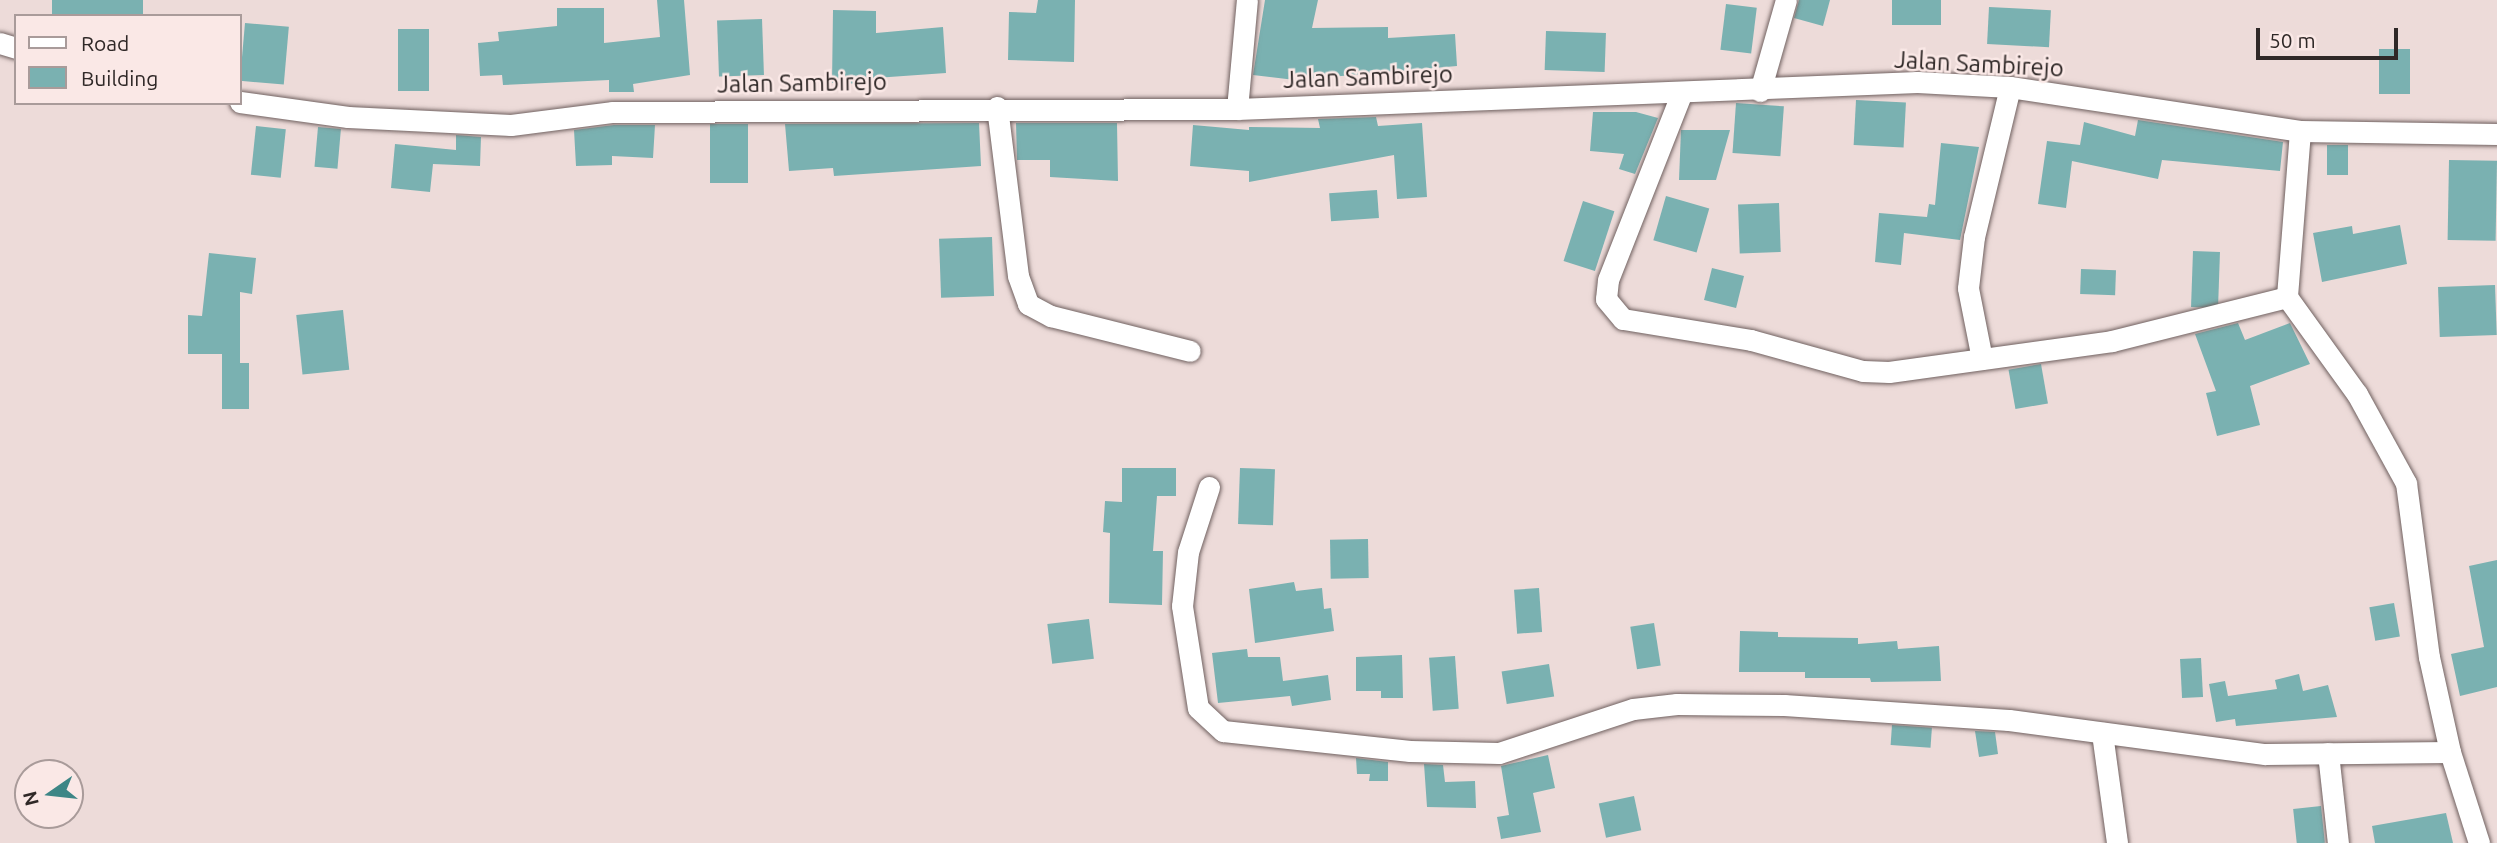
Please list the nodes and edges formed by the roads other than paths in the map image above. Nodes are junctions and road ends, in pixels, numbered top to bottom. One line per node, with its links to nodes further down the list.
1 (1247, 0): 8 (street)
2 (1786, 0): 4 (street)
3 (2010, 87): 4 (street, Jalan Sambirejo); 9 (street, Jalan Sambirejo); 13 (street)
4 (1760, 90): 5 (street, Jalan Sambirejo)
5 (1682, 92): 8 (street, Jalan Sambirejo); 13 (street)
6 (242, 102): 7 (street, Jalan Sambirejo)
7 (997, 107): 8 (street, Jalan Sambirejo); 12 (street)
8 (1237, 109)
9 (2300, 131): 10 (street, Jalan Sambirejo); 11 (street)
10 (2497, 134)
11 (2287, 297): 13 (street); 16 (street)
12 (1190, 351)
13 (1982, 359)
14 (1209, 487): 15 (street)
15 (2102, 733): 17 (street); 18 (street)
16 (2450, 752): 17 (street); 20 (street)
17 (2328, 753): 19 (street)
18 (2117, 843)
19 (2338, 843)
20 (2479, 843)

